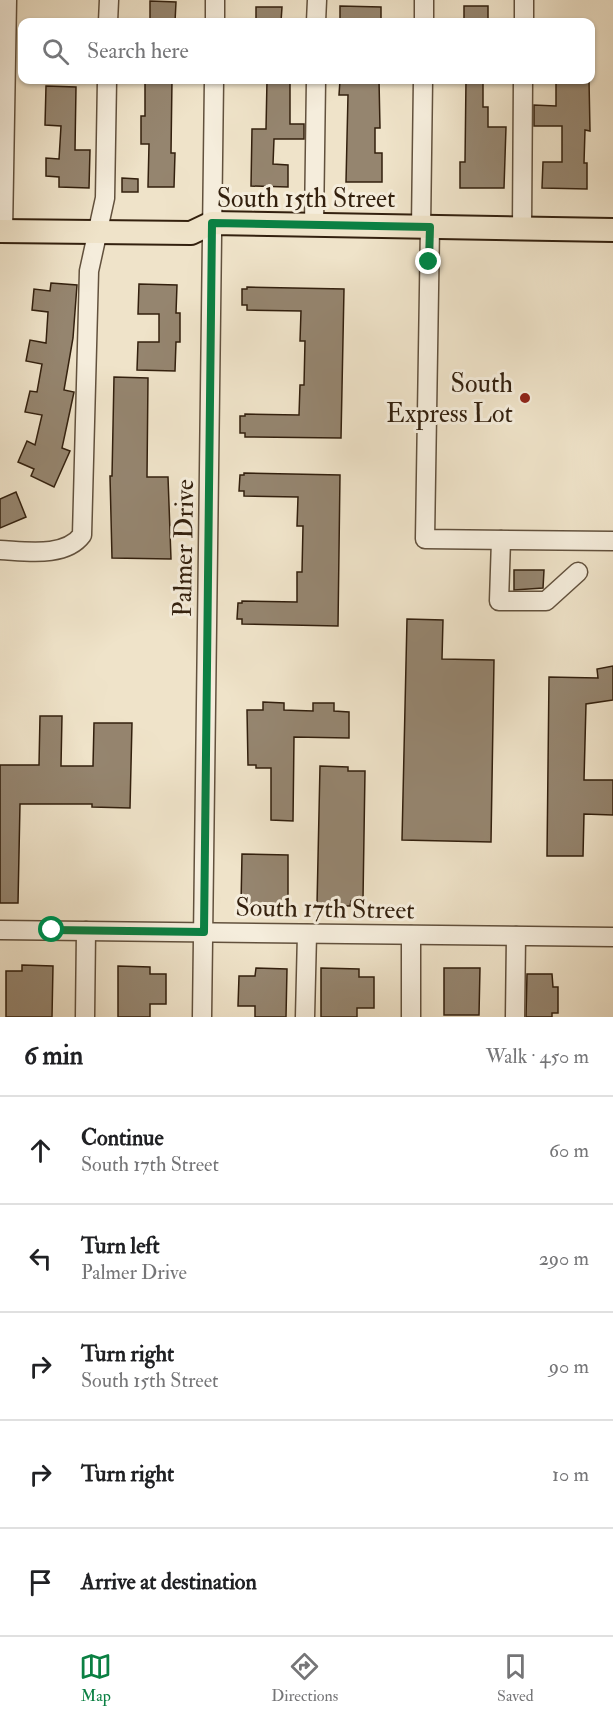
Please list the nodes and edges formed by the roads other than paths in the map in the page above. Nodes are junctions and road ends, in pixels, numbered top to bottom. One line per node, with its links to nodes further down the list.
1 (8, 0): 22 (street)
2 (109, 0): 7 (street)
3 (215, 0): 8 (street)
4 (317, 0): 9 (street)
5 (424, 0): 10 (street)
6 (524, 0): 11 (street)
7 (108, 18)
8 (215, 18)
9 (316, 18)
10 (424, 18)
11 (524, 18)
12 (107, 84): 23 (street)
13 (214, 84): 17 (street, Palmer Drive)
14 (316, 84): 18 (street)
15 (423, 84): 19 (street)
16 (523, 84): 20 (street)
17 (212, 223): 18 (main road, South 15th Street); 23 (main road, South 15th Street); 30 (street, Palmer Drive)
18 (314, 225): 19 (main road, South 15th Street)
19 (425, 227): 20 (main road, South 15th Street); 24 (street)
20 (522, 228): 21 (main road, South 15th Street)
21 (613, 230)
22 (2, 231): 23 (main road, South 15th Street)
23 (98, 232): 26 (street)
24 (501, 540): 25 (street); 27 (street)
25 (613, 541)
26 (0, 550)
27 (578, 572)
28 (0, 930): 29 (street, South 17th Street)
29 (86, 931): 30 (street, South 17th Street); 35 (street)
30 (204, 932): 31 (street, South 17th Street); 36 (street, Palmer Drive)
31 (307, 933): 32 (street, South 17th Street); 37 (street)
32 (411, 935): 33 (street, South 17th Street); 38 (street)
33 (516, 936): 34 (street, South 17th Street); 39 (street)
34 (613, 938)
35 (85, 1017)
36 (202, 1017)
37 (305, 1017)
38 (411, 1017)
39 (516, 1017)

